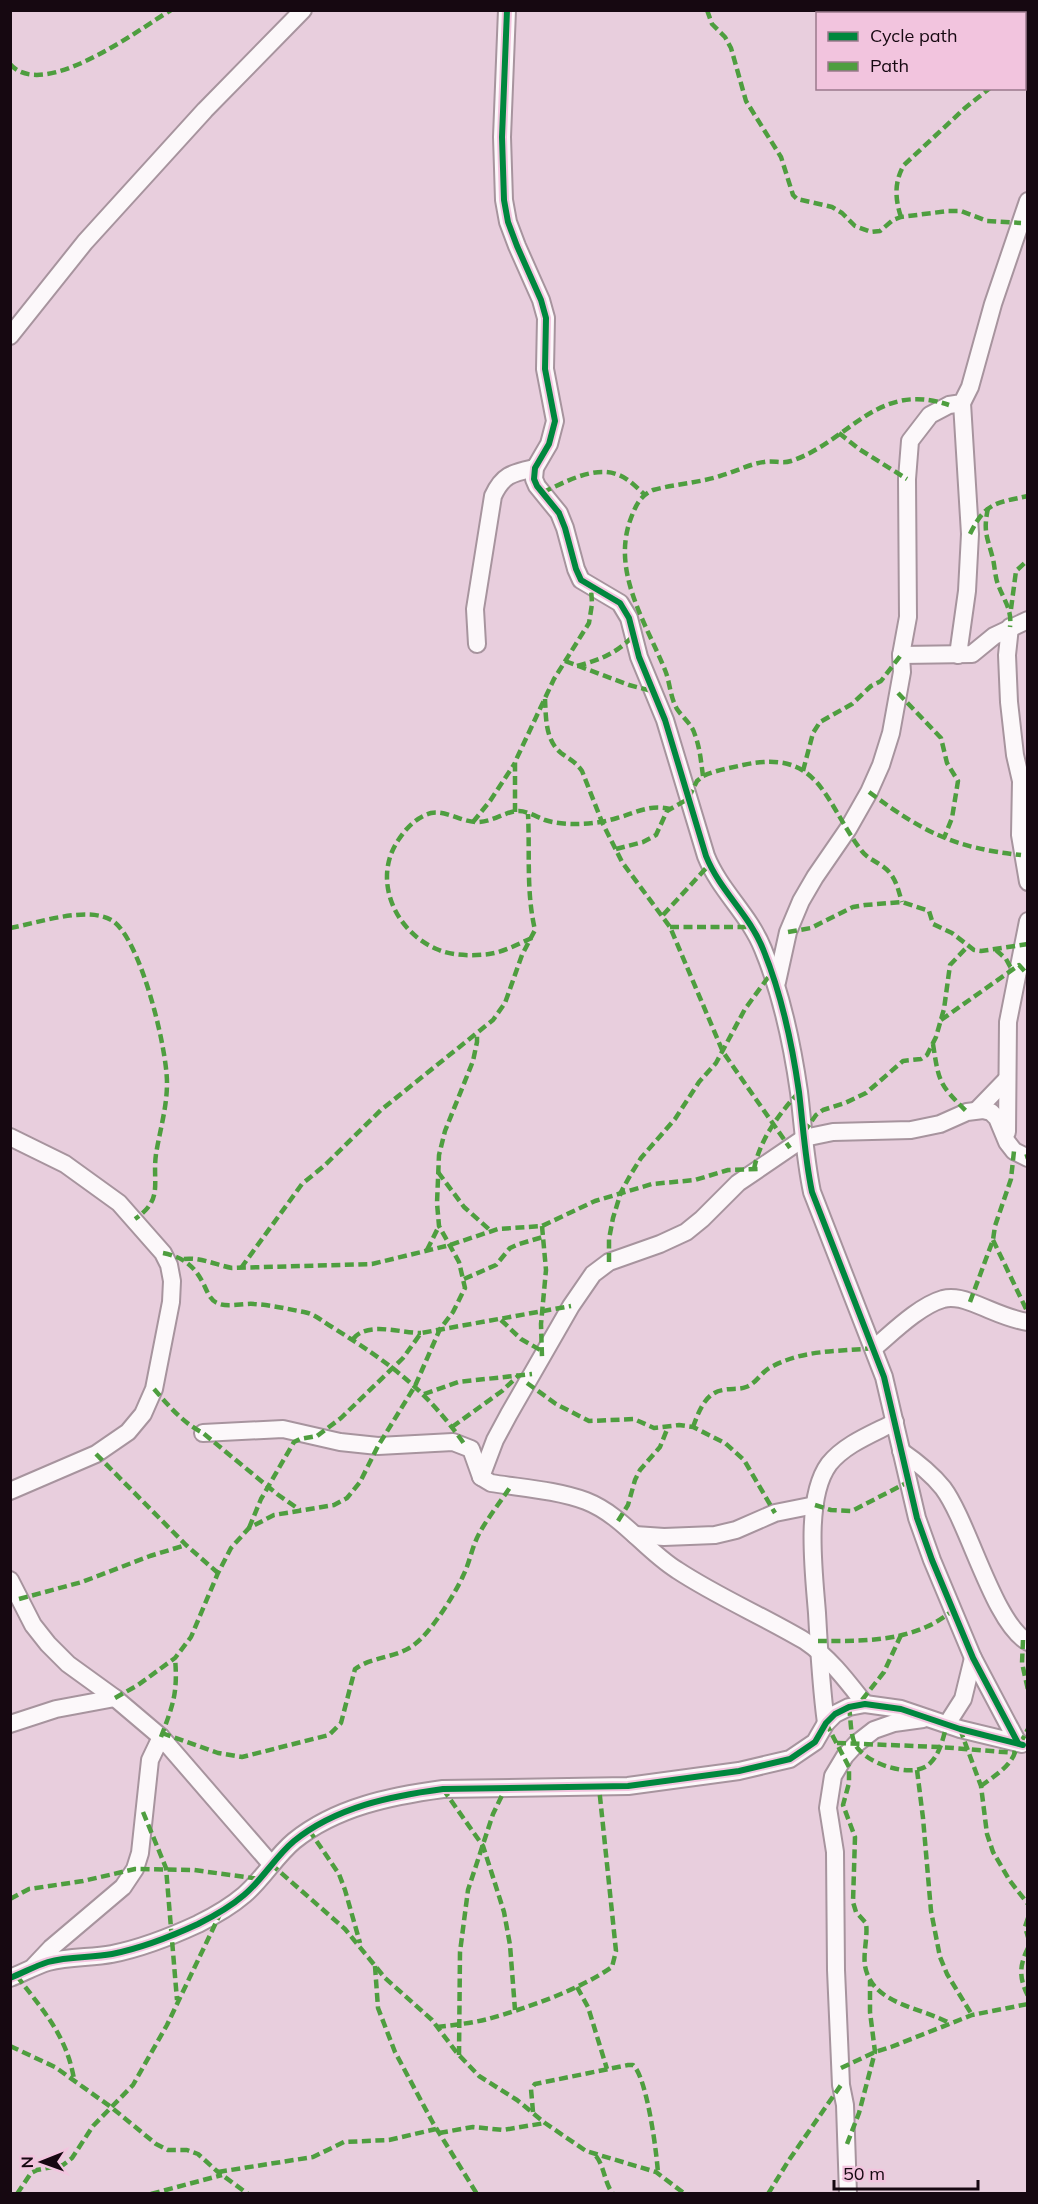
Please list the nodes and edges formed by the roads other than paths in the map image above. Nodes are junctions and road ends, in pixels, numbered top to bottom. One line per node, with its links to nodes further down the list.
1 (303, 10): 4 (street)
2 (507, 10): 6 (street)
3 (1028, 201): 5 (street)
4 (10, 336)
5 (962, 403): 10 (street); 11 (street)
6 (535, 468): 9 (street); 14 (street)
7 (1028, 620): 8 (street)
8 (1010, 627): 11 (street); 12 (street)
9 (477, 644)
10 (901, 656): 11 (street); 14 (street)
11 (958, 656)
12 (1028, 882)
13 (1028, 921): 15 (street)
14 (777, 984): 18 (street)
15 (1006, 1079): 16 (street); 19 (street)
16 (977, 1110): 18 (street); 19 (street)
17 (10, 1137): 27 (street)
18 (804, 1138): 22 (street); 26 (street)
19 (1007, 1142): 20 (street)
20 (1028, 1158)
21 (1028, 1322): 22 (street)
22 (874, 1348): 23 (street)
23 (895, 1422): 25 (street); 28 (street)
24 (203, 1432): 26 (street)
25 (902, 1451): 31 (street); 33 (street)
26 (481, 1477): 29 (street)
27 (10, 1491)
28 (815, 1505): 29 (street); 32 (street)
29 (635, 1535): 32 (street)
30 (10, 1580): 34 (street)
31 (1028, 1642)
32 (818, 1650): 35 (street); 37 (street)
33 (973, 1658): 39 (street); 41 (street)
34 (115, 1698): 38 (street); 40 (street)
35 (865, 1704): 36 (street); 37 (street)
36 (927, 1718): 39 (street); 45 (street)
37 (825, 1723): 42 (street)
38 (10, 1724)
39 (947, 1724): 41 (street)
40 (161, 1737): 42 (street); 43 (street)
41 (1022, 1745)
42 (271, 1864): 43 (street)
43 (33, 1967): 44 (street)
44 (10, 1978)
45 (848, 2193)

